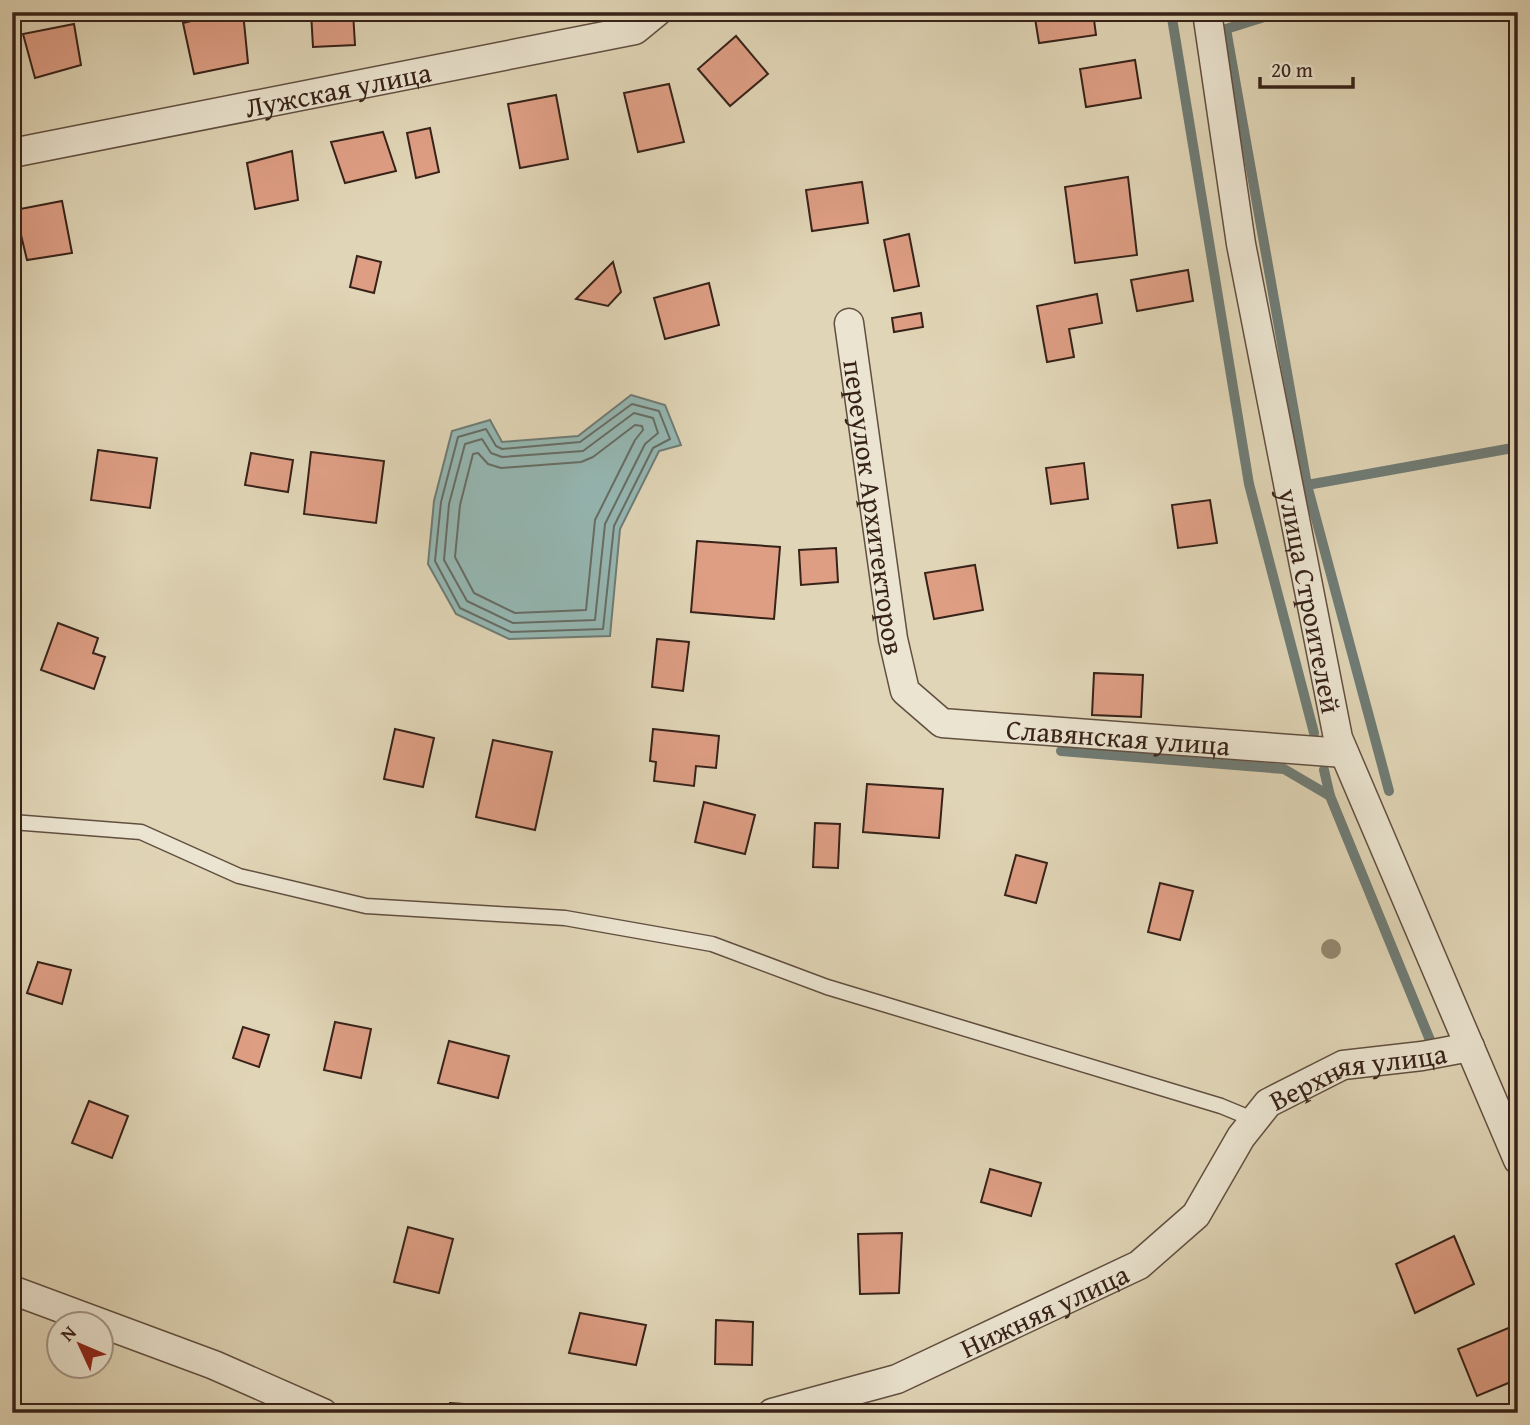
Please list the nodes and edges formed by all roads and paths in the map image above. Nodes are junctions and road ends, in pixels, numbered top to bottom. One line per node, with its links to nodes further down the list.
1 (657, 12): 3 (street, Лужская улица)
2 (1207, 12): 6 (street, улица Строителей)
3 (12, 153)
4 (849, 323): 5 (street, переулок Архитекторов)
5 (905, 691): 6 (street, Славянская улица)
6 (1344, 752): 8 (street, улица Строителей)
7 (12, 822): 9 (lane)
8 (1470, 1047): 9 (street, Верхняя улица); 10 (street, улица Строителей)
9 (1255, 1119): 13 (street, Нижняя улица)
10 (1518, 1160)
11 (12, 1290): 12 (street)
12 (323, 1413)
13 (772, 1413)

